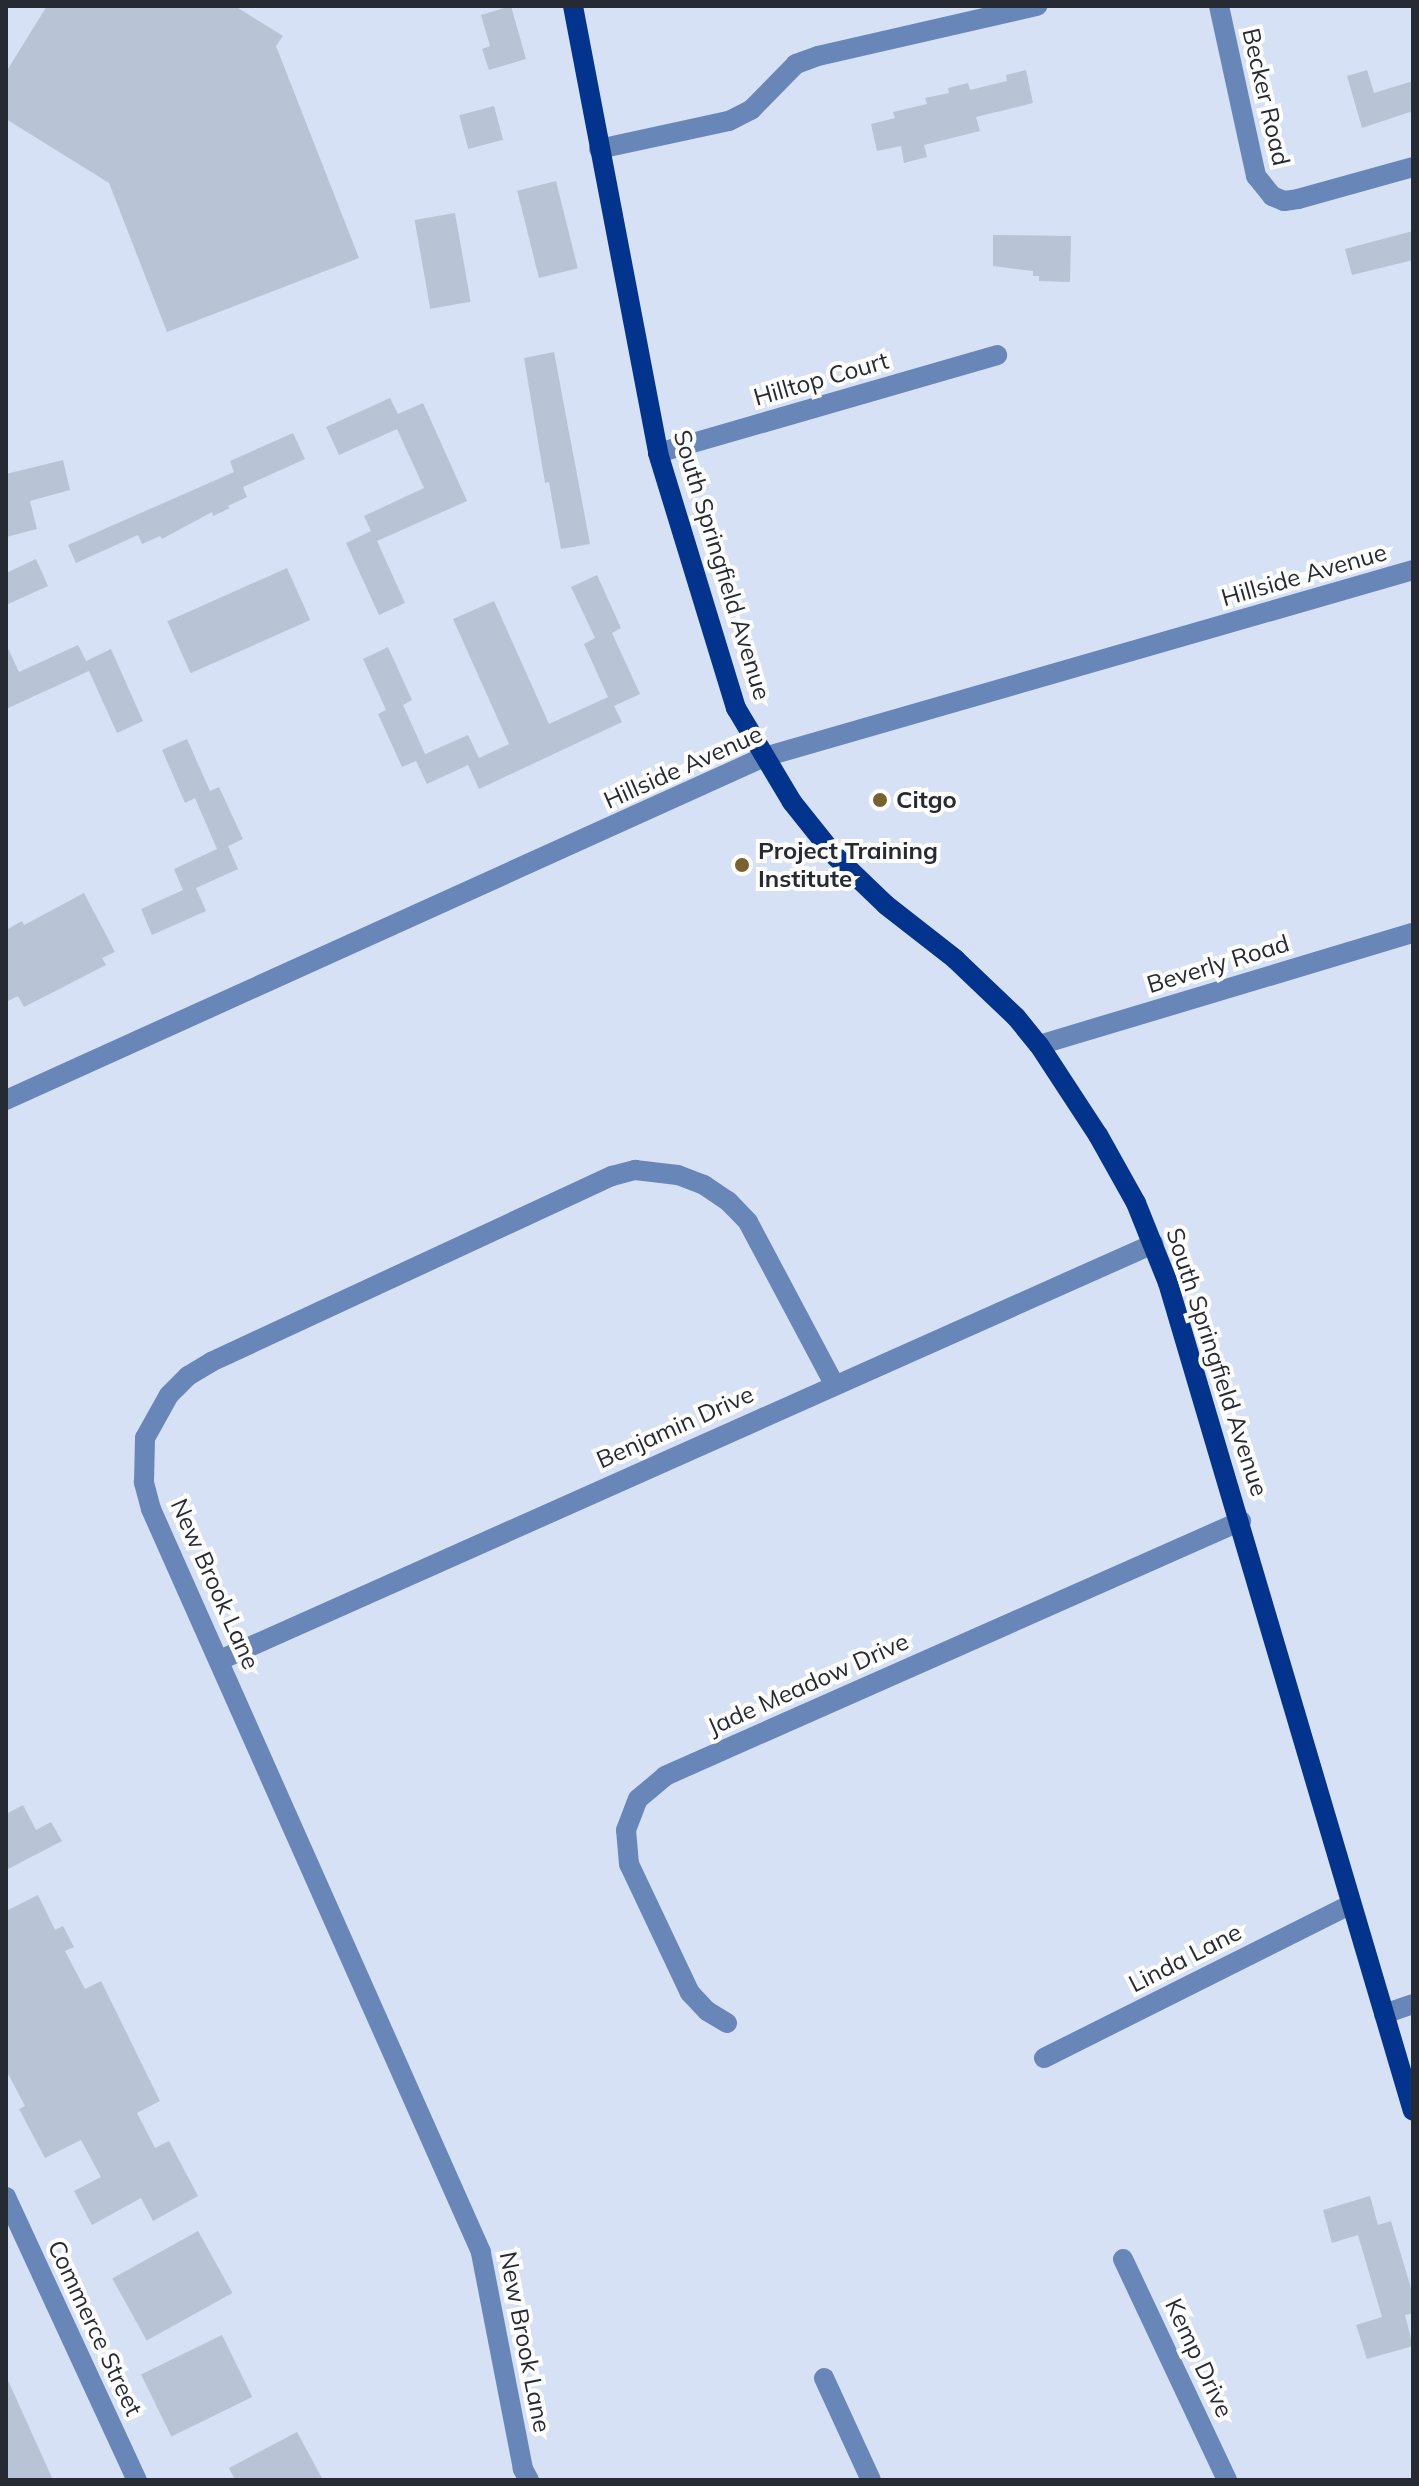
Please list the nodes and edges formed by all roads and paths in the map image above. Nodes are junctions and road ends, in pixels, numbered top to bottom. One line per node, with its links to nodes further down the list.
1 (573, 6): 4 (main road, South Springfield Avenue)
2 (1037, 6): 4 (street)
3 (1219, 6): 5 (street, Becker Road)
4 (599, 149): 7 (main road, South Springfield Avenue)
5 (1413, 167)
6 (997, 355): 7 (street, Hilltop Court)
7 (658, 453): 9 (main road, South Springfield Avenue)
8 (1413, 570): 9 (street, Hillside Avenue)
9 (764, 757): 11 (main road, South Springfield Avenue); 12 (street, Hillside Avenue)
10 (1413, 933): 11 (street, Beverly Road)
11 (1039, 1045): 13 (main road, South Springfield Avenue)
12 (6, 1100)
13 (1153, 1244): 14 (street, Benjamin Drive); 15 (main road, South Springfield Avenue)
14 (834, 1384): 16 (street, Benjamin Drive); 16 (street, New Brook Lane)
15 (1241, 1521): 17 (main road, South Springfield Avenue); 20 (street, Jade Meadow Drive)
16 (220, 1660): 27 (street, New Brook Lane)
17 (1350, 1905): 19 (main road, South Springfield Avenue); 21 (street, Linda Lane)
18 (1413, 2004): 19 (street)
19 (1384, 2014): 22 (main road, South Springfield Avenue)
20 (727, 2023)
21 (1044, 2058)
22 (1413, 2111)
23 (6, 2197): 26 (street, Commerce Street)
24 (1123, 2259): 29 (street, Kemp Drive)
25 (824, 2378): 28 (street)
26 (137, 2480)
27 (529, 2480)
28 (871, 2480)
29 (1227, 2480)

